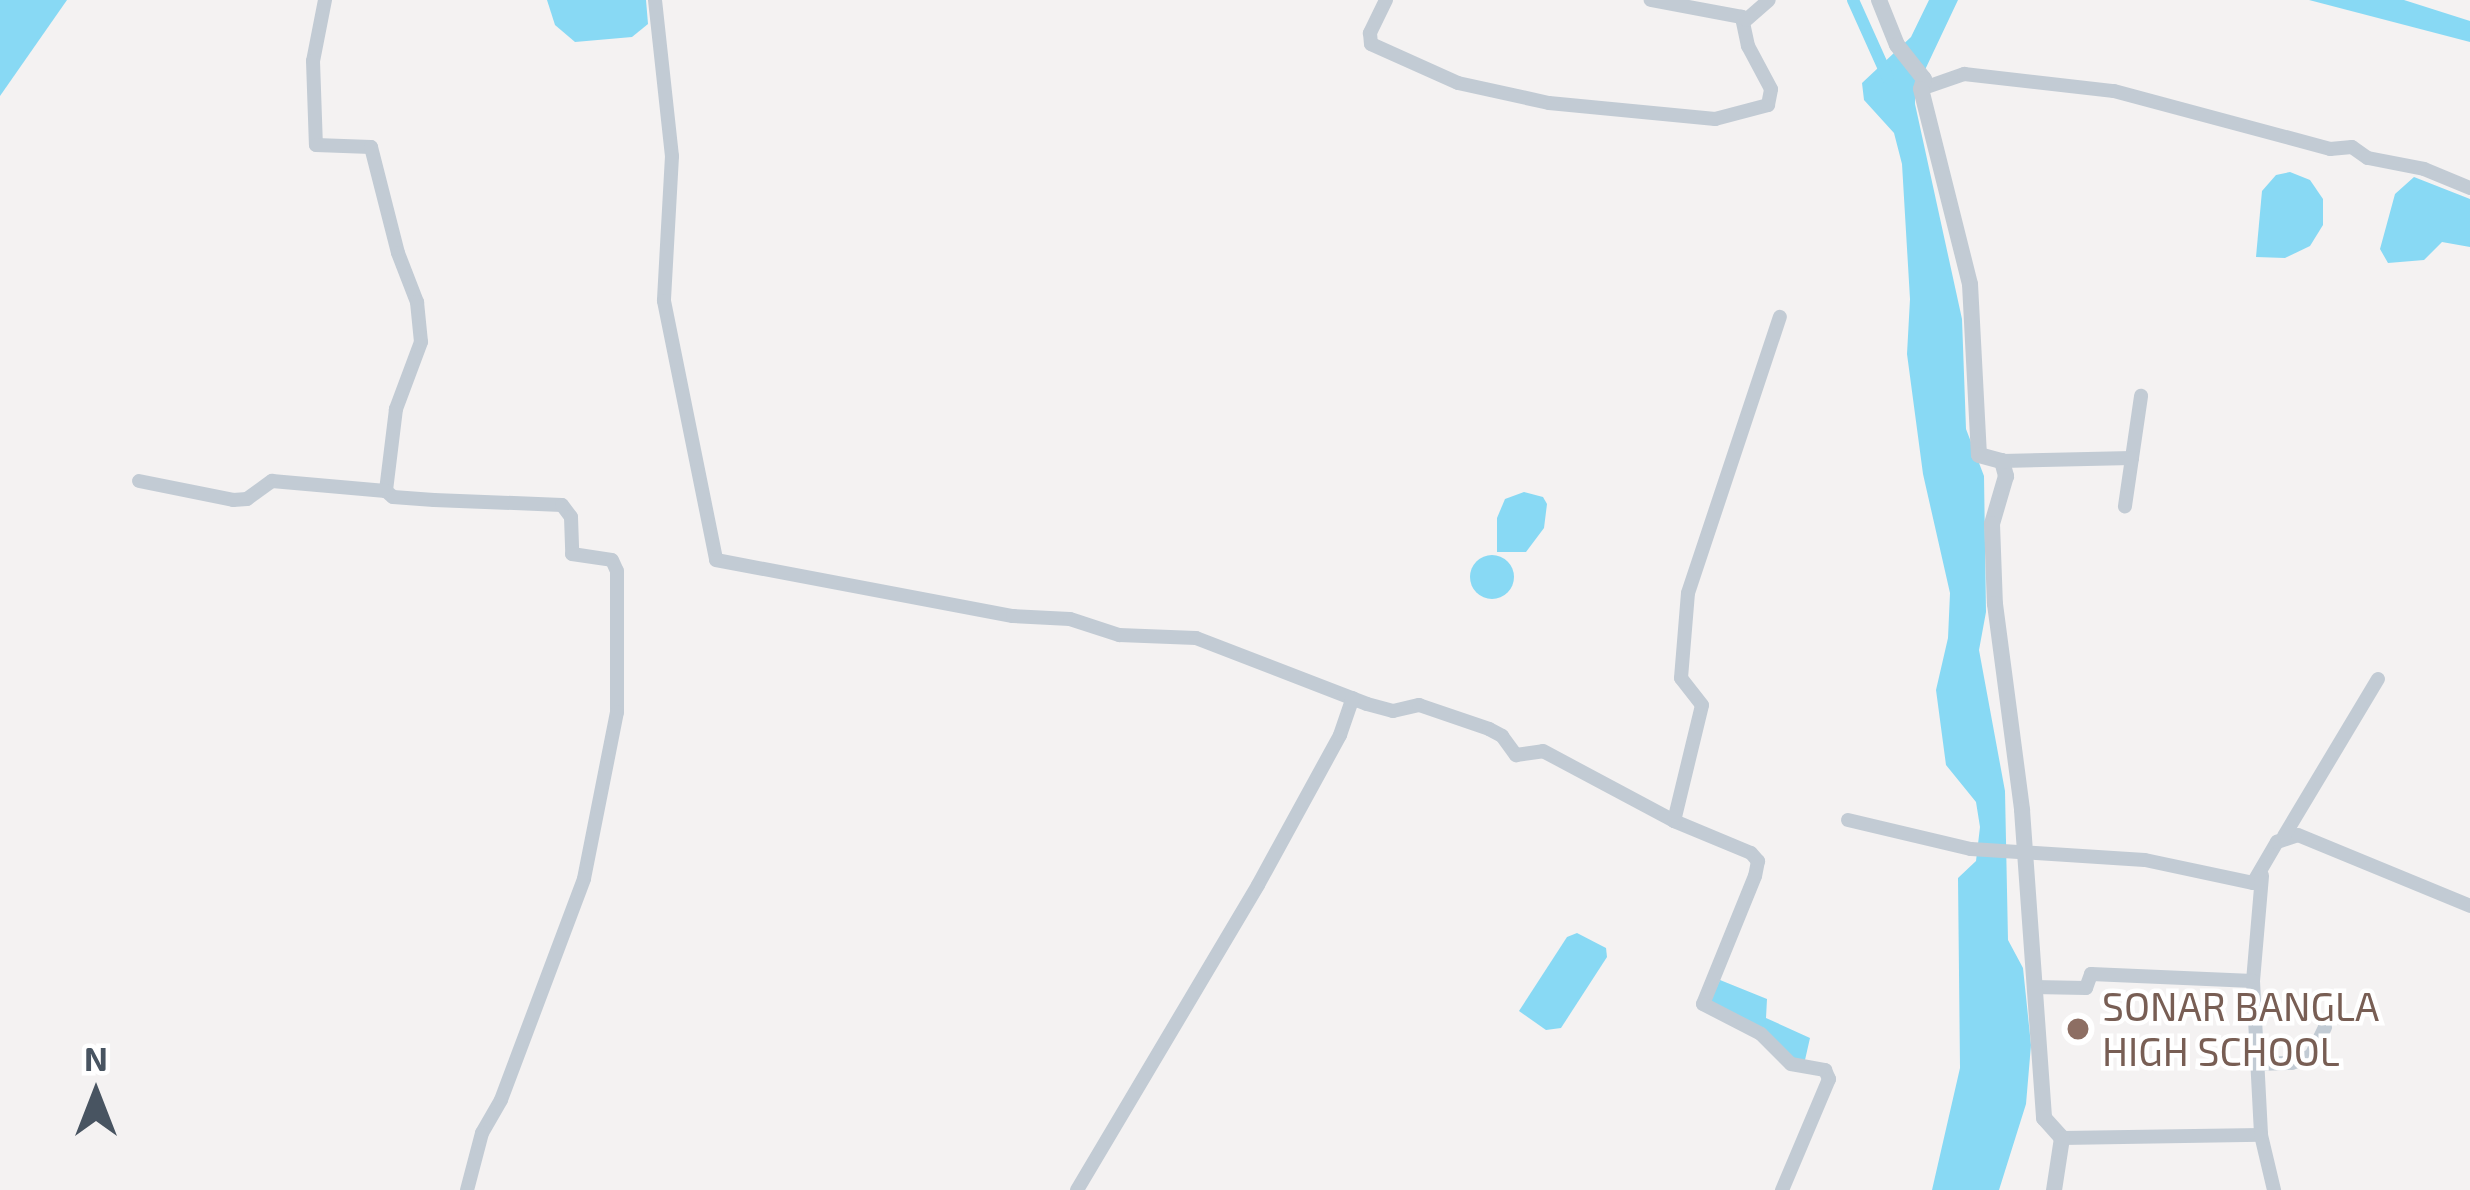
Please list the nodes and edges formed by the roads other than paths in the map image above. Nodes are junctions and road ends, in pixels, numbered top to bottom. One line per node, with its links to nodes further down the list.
1 (325, 0): 15 (street)
2 (656, 0): 18 (street)
3 (1386, 0): 7 (street)
4 (1651, 0): 7 (street)
5 (1769, 0): 7 (street)
6 (1879, 0): 8 (street)
7 (1746, 20)
8 (1923, 84): 9 (street); 13 (street)
9 (2470, 188)
10 (1780, 316): 20 (street)
11 (2140, 396): 12 (street)
12 (2132, 458): 13 (street); 16 (street)
13 (2002, 461): 22 (street)
14 (140, 482): 15 (street)
15 (386, 491): 31 (street)
16 (2125, 506)
17 (2378, 679): 21 (street)
18 (1353, 698): 20 (street); 32 (street)
19 (1848, 820): 22 (street)
20 (1674, 821): 33 (street)
21 (2284, 836): 23 (street); 24 (street)
22 (2019, 851): 23 (street); 26 (street)
23 (2262, 875): 25 (street)
24 (2470, 906)
25 (2253, 981): 26 (street); 28 (street)
26 (2033, 987): 30 (street)
27 (2325, 1027): 28 (street)
28 (2257, 1064): 29 (street)
29 (2261, 1135): 30 (street); 35 (street)
30 (2062, 1138): 34 (street)
31 (467, 1190)
32 (1077, 1190)
33 (1781, 1190)
34 (2054, 1190)
35 (2274, 1190)

